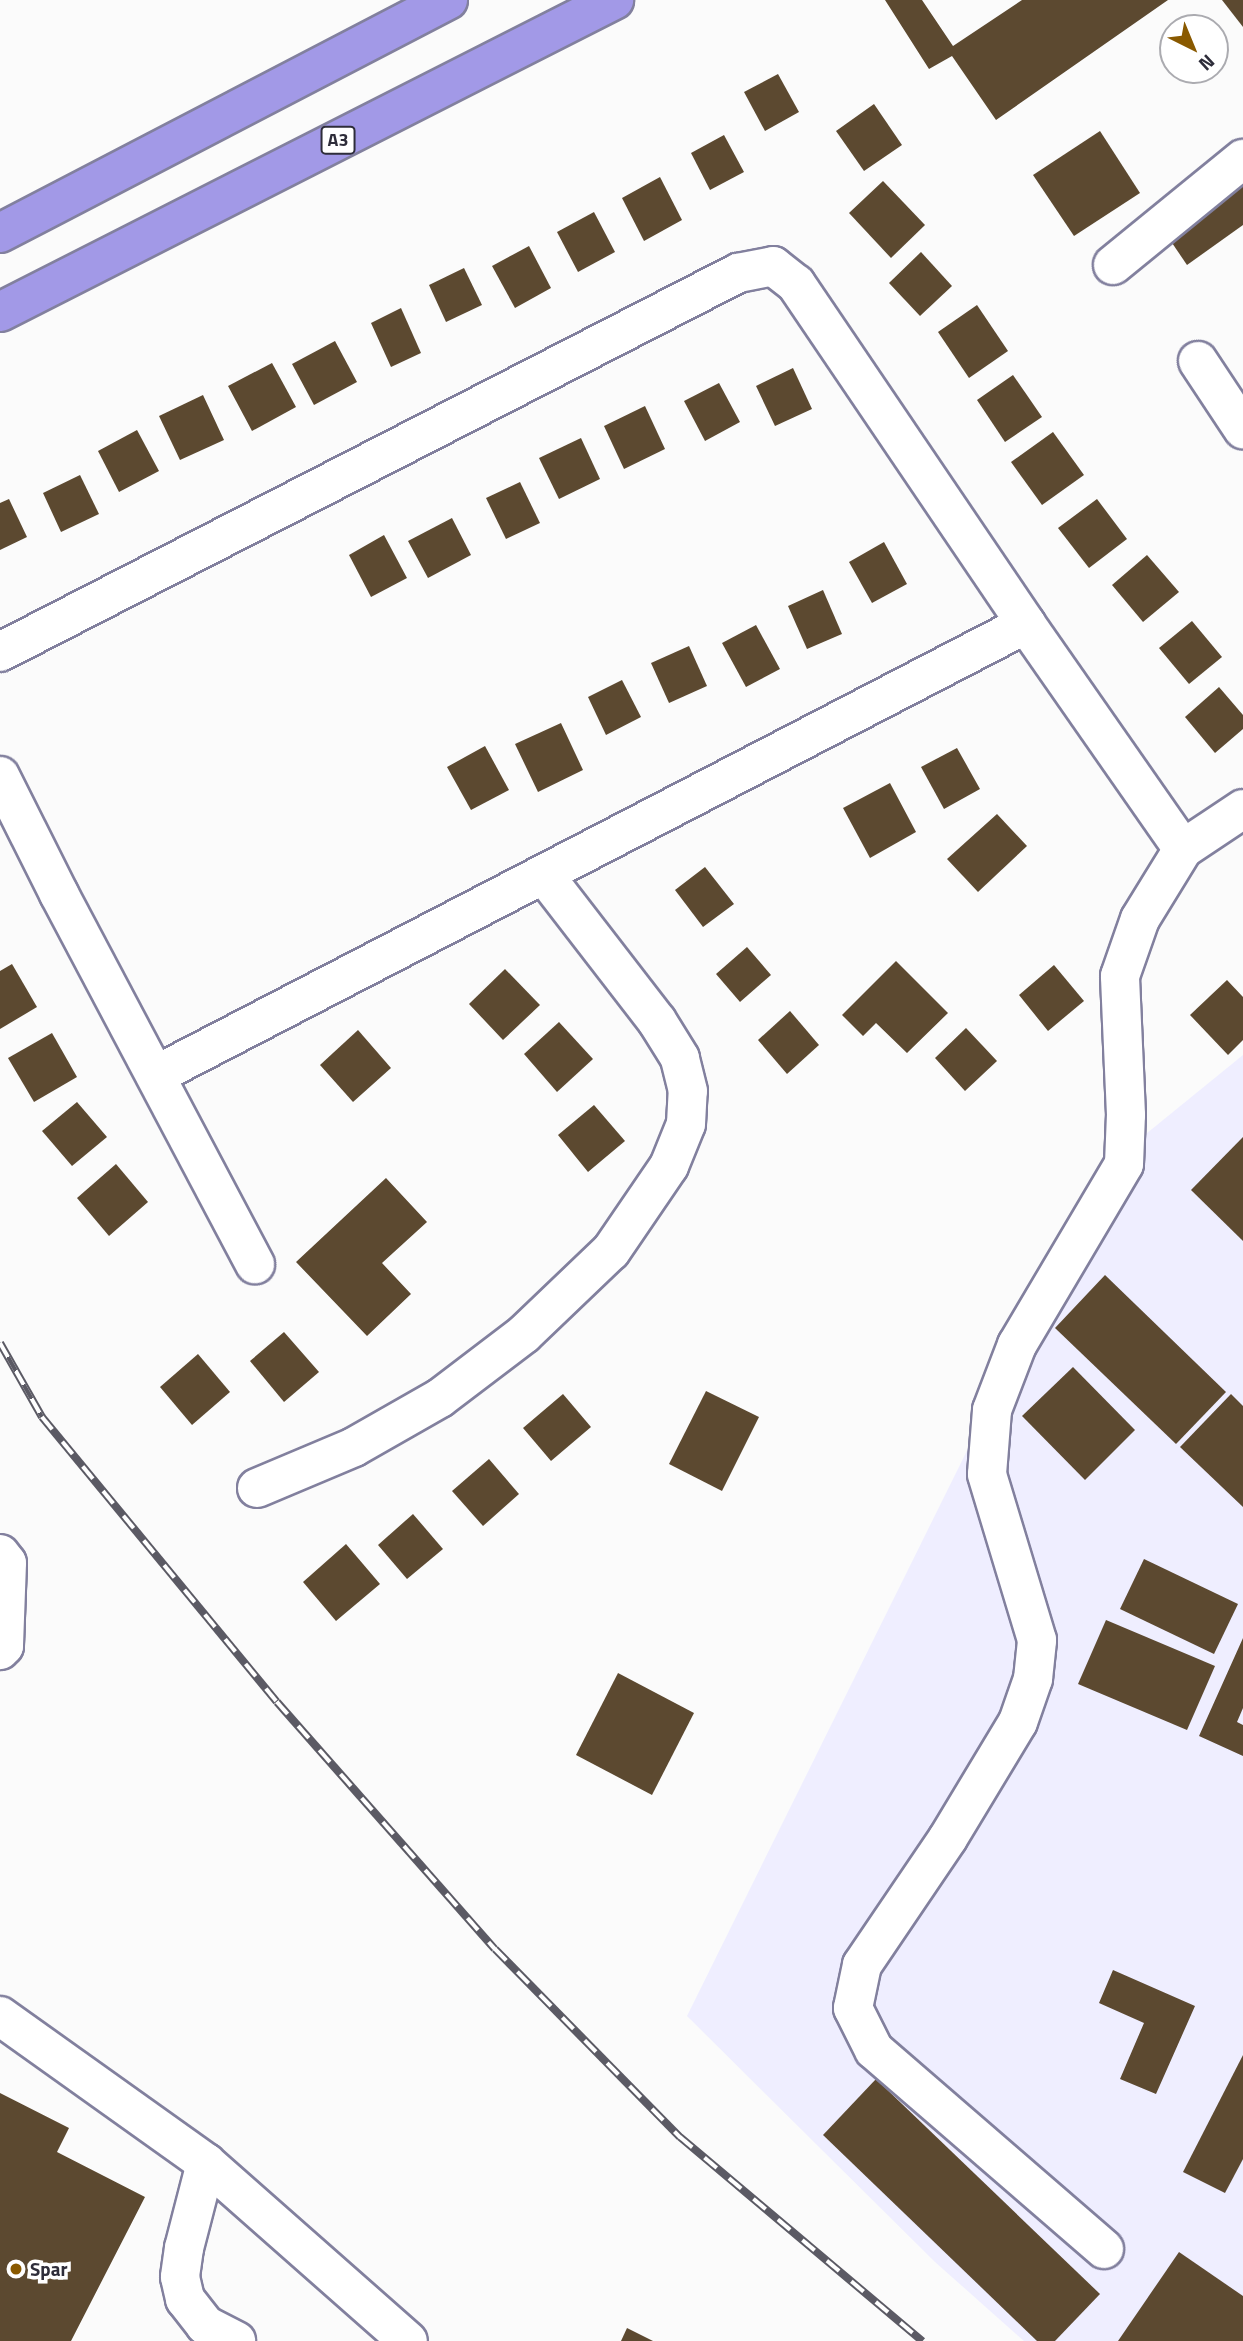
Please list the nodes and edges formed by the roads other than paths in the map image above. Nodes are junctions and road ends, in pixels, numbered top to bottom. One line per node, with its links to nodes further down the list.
1 (449, 0): 4 (highway)
2 (614, 0): 6 (highway, A3)
3 (1243, 159): 5 (street)
4 (16, 225)
5 (1113, 265)
6 (0, 312)
7 (1198, 361): 8 (street)
8 (1243, 429)
9 (1026, 624): 10 (street); 13 (street); 14 (street)
10 (0, 652)
11 (0, 776): 15 (street)
12 (1243, 809): 13 (street)
13 (1182, 849): 22 (street)
14 (545, 876): 15 (street); 17 (street)
15 (156, 1075): 16 (street)
16 (255, 1264)
17 (257, 1488)
18 (0, 1554): 19 (street)
19 (0, 1650)
20 (2, 2017): 21 (street)
21 (206, 2163): 23 (street); 24 (street)
22 (1104, 2249)
23 (236, 2341)
24 (408, 2341)

